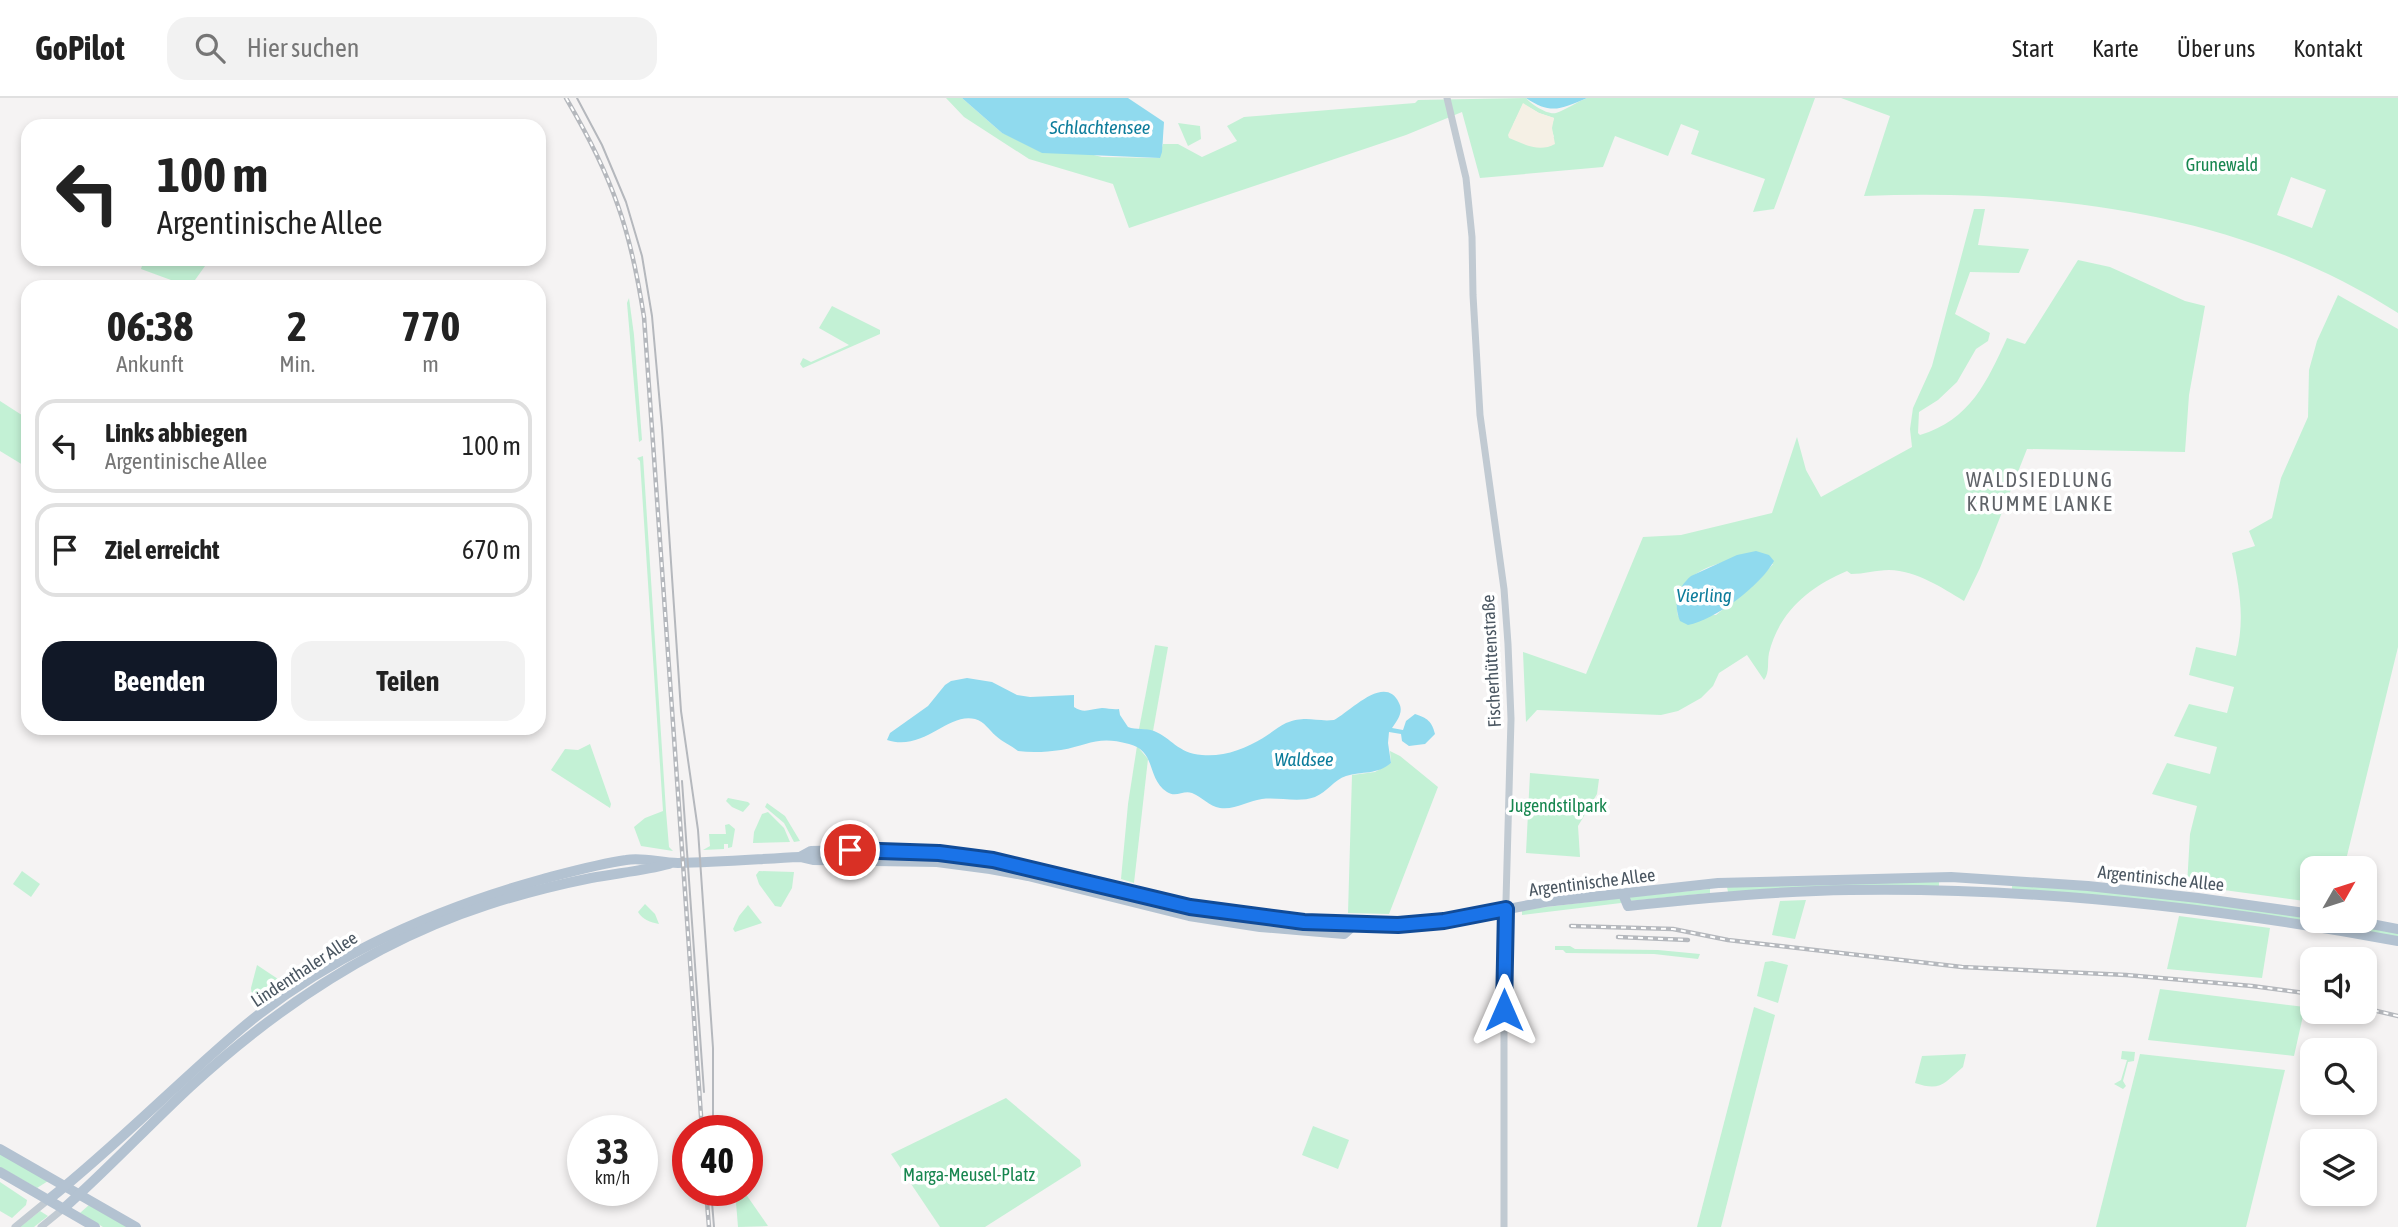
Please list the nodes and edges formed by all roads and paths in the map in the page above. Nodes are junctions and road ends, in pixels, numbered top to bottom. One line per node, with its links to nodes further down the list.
1 (1447, 98): 6 (street, Fischerhüttenstraße)
2 (800, 856): 3 (main road, Argentinische Allee); 8 (main road, Argentinische Allee); 8 (main road, Argentinische Allee)
3 (742, 859): 4 (main road, Lindenthaler Allee)
4 (673, 863): 14 (main road, Lindenthaler Allee); 15 (main road, Lindenthaler Allee)
5 (1623, 894): 6 (main road, Argentinische Allee); 7 (main road, Argentinische Allee); 11 (main road, Argentinische Allee)
6 (1506, 909): 8 (main road, Argentinische Allee); 22 (street, Fischerhüttenstraße)
7 (2300, 912)
8 (1354, 925)
9 (2377, 925): 10 (main road)
10 (2398, 929)
11 (2398, 941)
12 (0, 1149): 14 (main road)
13 (0, 1172): 16 (main road)
14 (66, 1186): 15 (main road); 16 (main road, Lindenthaler Allee)
15 (80, 1194): 17 (main road, Lindenthaler Allee); 21 (main road)
16 (48, 1200): 17 (main road); 18 (street, Lindenthaler Allee)
17 (64, 1209): 19 (street, Lindenthaler Allee); 20 (main road)
18 (15, 1227)
19 (41, 1227)
20 (96, 1227)
21 (136, 1227)
22 (1504, 1227)

